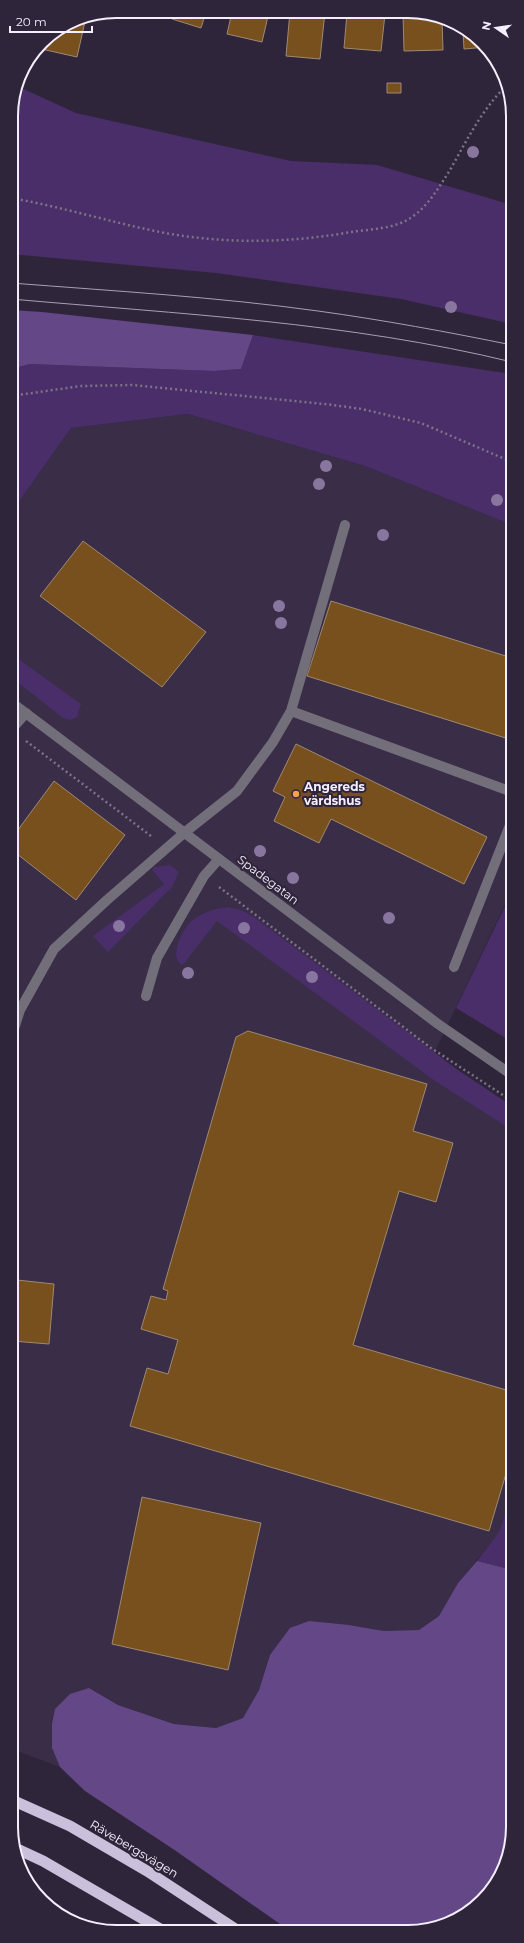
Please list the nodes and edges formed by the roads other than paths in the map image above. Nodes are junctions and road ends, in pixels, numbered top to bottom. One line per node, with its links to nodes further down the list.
1 (345, 525): 3 (street)
2 (18, 707): 4 (street, Spadegatan)
3 (291, 711): 6 (street); 7 (street)
4 (26, 713): 5 (street); 7 (street, Spadegatan)
5 (18, 723)
6 (506, 790)
7 (184, 833): 9 (street, Spadegatan); 12 (street)
8 (506, 835): 10 (street)
9 (219, 860): 11 (street); 13 (street, Spadegatan)
10 (454, 967)
11 (146, 996)
12 (18, 1016)
13 (506, 1071)
14 (18, 1803): 17 (highway, Rävebergsvägen)
15 (21, 1851): 16 (highway)
16 (153, 1925)
17 (230, 1925)

